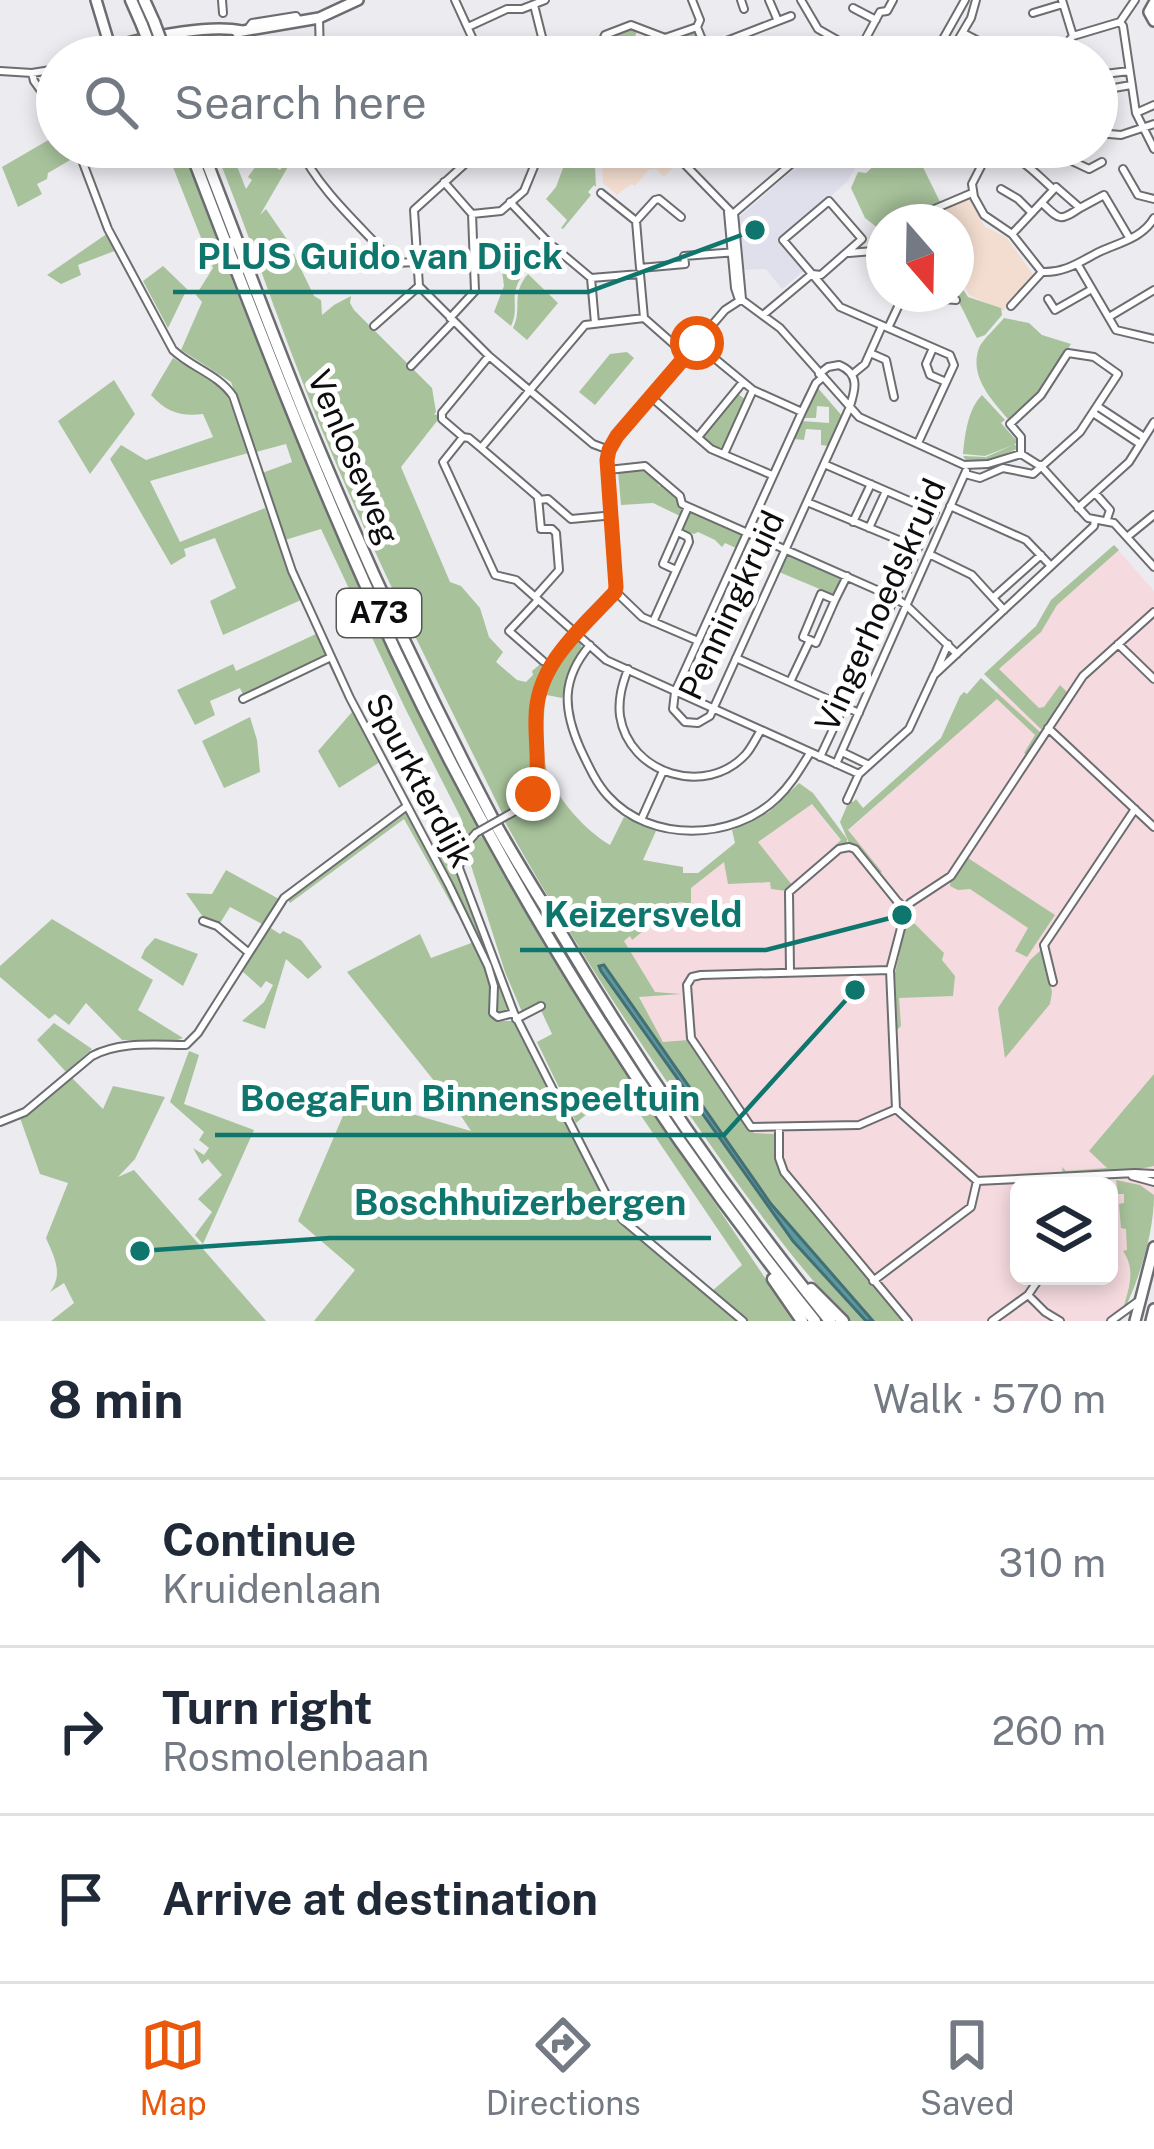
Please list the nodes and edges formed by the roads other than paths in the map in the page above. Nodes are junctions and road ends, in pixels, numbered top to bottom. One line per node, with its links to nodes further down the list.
1 (96, 0): 34 (main road)
2 (131, 0): 30 (highway)
3 (144, 0): 30 (highway)
4 (222, 0): 23 (street)
5 (358, 0): 25 (main road)
6 (455, 0): 31 (street)
7 (545, 0): 19 (street)
8 (707, 0): 18 (street)
9 (741, 0): 21 (street)
10 (769, 0): 27 (street)
11 (801, 0): 45 (street)
12 (892, 0): 26 (street)
13 (965, 0): 47 (street)
14 (976, 0): 33 (street)
15 (1135, 0): 29 (street)
16 (1062, 2): 22 (street); 50 (street)
17 (1154, 2): 28 (main road)
18 (693, 3): 32 (street)
19 (534, 4): 31 (street); 39 (street)
20 (853, 8): 26 (street)
21 (745, 9)
22 (1033, 13)
23 (223, 14)
24 (791, 16): 27 (street)
25 (319, 18): 36 (main road); 37 (street)
26 (876, 20): 46 (street)
27 (778, 21): 44 (street)
28 (1154, 21)
29 (1120, 22): 50 (street); 51 (street)
30 (148, 23): 35 (highway, bridge)
31 (468, 27): 38 (street)
32 (697, 27): 42 (street); 43 (street)
33 (963, 33): 48 (street); 49 (street)
34 (108, 36)
35 (153, 36)
36 (154, 36)
37 (319, 36)
38 (472, 36)
39 (542, 36)
40 (604, 36): 41 (street)
41 (659, 36)
42 (670, 36)
43 (700, 36)
44 (745, 36)
45 (831, 36)
46 (867, 36)
47 (945, 36)
48 (961, 36)
49 (969, 36)
50 (1073, 36)
51 (1130, 70): 54 (street); 57 (street)
52 (0, 71): 55 (street)
53 (36, 72): 55 (street)
54 (1118, 72)
55 (32, 73): 56 (street)
56 (36, 84)
57 (1131, 86): 58 (street); 60 (street)
58 (1118, 88)
59 (1154, 104): 60 (street)
60 (1136, 113): 62 (street)
61 (1154, 124): 62 (street)
62 (1142, 128): 63 (street); 64 (street)
63 (1118, 135)
64 (1154, 149)
65 (85, 168): 196 (street, Spurkterdijk)
66 (197, 168): 237 (highway, Venloseweg / A73)
67 (209, 168): 239 (highway, Venloseweg / A73)
68 (311, 168): 99 (street)
69 (461, 168): 76 (street)
70 (533, 168): 82 (street)
71 (688, 168): 86 (street)
72 (786, 168): 86 (street)
73 (980, 168): 80 (street)
74 (1031, 168): 77 (street)
75 (1123, 169): 81 (street)
76 (444, 182): 87 (street); 99 (street)
77 (1052, 188): 83 (street); 85 (street)
78 (1001, 189): 88 (street)
79 (601, 193): 91 (street)
80 (972, 193): 84 (street); 92 (street)
81 (1154, 199)
82 (511, 202): 87 (street); 104 (street)
83 (1042, 203): 85 (street); 88 (street)
84 (948, 204)
85 (1080, 208): 93 (street)
86 (731, 213): 96 (street)
87 (472, 214): 117 (street)
88 (1032, 214): 92 (street)
89 (680, 217): 91 (street)
90 (1154, 218): 93 (street)
91 (636, 221): 101 (street)
92 (1012, 234): 102 (street)
93 (1130, 238): 100 (street)
94 (862, 239): 95 (street); 98 (street); 103 (street)
95 (866, 243)
96 (734, 252): 101 (street); 108 (street)
97 (866, 252): 98 (street)
98 (845, 254): 103 (street)
99 (417, 262): 105 (street)
100 (1078, 265): 102 (street); 106 (street)
101 (640, 271): 104 (street); 116 (street)
102 (1042, 272): 112 (street)
103 (812, 274): 114 (street); 120 (street)
104 (591, 278): 111 (street)
105 (419, 286): 117 (street); 119 (street)
106 (1092, 289): 109 (street); 115 (street)
107 (1154, 290): 115 (street)
108 (742, 299): 114 (street); 122 (street)
109 (1048, 299)
110 (605, 302): 111 (street)
111 (594, 303): 118 (street)
112 (1011, 306)
113 (894, 312): 120 (street)
114 (764, 315): 129 (street)
115 (1108, 317): 121 (street)
116 (644, 318): 118 (street); 126 (street)
117 (451, 320): 125 (street); 127 (street)
118 (595, 323): 132 (street)
119 (374, 326)
120 (885, 327): 123 (street); 124 (street)
121 (1154, 339)
122 (697, 343): 126 (street); 130 (street)
123 (933, 348): 131 (street); 131 (street)
124 (870, 353): 128 (street); 135 (street)
125 (489, 356): 132 (street); 141 (street)
126 (686, 356): 134 (street)
127 (411, 366)
128 (852, 374): 129 (street); 136 (street, Penningkruid)
129 (820, 376): 136 (street); 138 (street, Penningkruid)
130 (743, 382): 133 (street); 140 (street)
131 (946, 382): 143 (street)
132 (530, 390): 144 (street); 145 (street)
133 (753, 390): 138 (street); 147 (street)
134 (650, 397): 140 (street); 145 (street)
135 (894, 397)
136 (849, 409): 143 (street); 148 (street, Penningkruid)
137 (1095, 410): 142 (street); 146 (street); 149 (street)
138 (802, 412): 152 (street, Penningkruid)
139 (1154, 422): 142 (street)
140 (698, 436): 147 (street)
141 (464, 437): 144 (street); 181 (street)
142 (1142, 441): 155 (street)
143 (918, 443): 150 (street)
144 (481, 448): 156 (street)
145 (609, 450): 151 (street)
146 (1021, 453): 149 (street); 150 (street)
147 (724, 454): 152 (street)
148 (824, 464): 153 (street); 157 (street, Penningkruid)
149 (1041, 467): 150 (street); 160 (street)
150 (967, 469): 158 (street, Vingerhoedskruid)
151 (608, 470): 159 (street); 178 (street)
152 (773, 476): 168 (street, Penningkruid)
153 (871, 484): 154 (street); 165 (street)
154 (886, 491): 166 (street); 170 (street, Vingerhoedskruid)
155 (1095, 493): 160 (street); 164 (street)
156 (538, 500): 162 (street); 181 (street)
157 (807, 502): 165 (street); 171 (street, Penningkruid)
158 (950, 506): 172 (street, Vingerhoedskruid); 173 (street)
159 (688, 507): 167 (street); 168 (street)
160 (1078, 508): 163 (street)
161 (1154, 515): 169 (street)
162 (604, 516)
163 (1095, 520): 164 (street); 174 (street)
164 (1107, 520): 169 (street)
165 (853, 522): 166 (street)
166 (869, 528): 170 (street)
167 (678, 532): 176 (street); 176 (street)
168 (748, 532): 171 (street); 191 (street, Penningkruid)
169 (1127, 537): 175 (street)
170 (918, 548): 179 (street, Vingerhoedskruid)
171 (785, 549): 177 (street); 197 (street, Penningkruid)
172 (929, 554): 180 (street); 183 (street, Vingerhoedskruid)
173 (1040, 555): 174 (street); 180 (street)
174 (1051, 566): 184 (street)
175 (1154, 567)
176 (676, 570): 187 (street)
177 (847, 576): 179 (street); 182 (street)
178 (615, 592): 187 (street); 189 (street)
179 (895, 598): 183 (street); 205 (street, Vingerhoedskruid)
180 (994, 598): 184 (street)
181 (537, 599): 188 (street); 189 (street)
182 (835, 600): 190 (street); 190 (street)
183 (906, 605): 192 (street); 207 (street, Vingerhoedskruid)
184 (1004, 610): 195 (street)
185 (1154, 613): 193 (street)
186 (506, 616): 188 (street)
187 (653, 622): 191 (street)
188 (516, 624): 198 (street)
189 (577, 634): 194 (street); 229 (street, bridge)
190 (810, 640): 202 (street)
191 (698, 641): 203 (street, Penningkruid)
192 (948, 644): 195 (street); 200 (street)
193 (1118, 644): 201 (street); 208 (street)
194 (590, 645): 199 (street); 220 (street)
195 (957, 654): 200 (street)
196 (331, 657): 204 (street); 218 (street, Spurkterdijk)
197 (736, 658): 202 (street); 206 (street, Penningkruid)
198 (543, 661)
199 (628, 669): 203 (street); 215 (street)
200 (934, 675): 214 (street)
201 (1154, 679)
202 (790, 682): 205 (street)
203 (675, 692): 206 (street); 206 (street, Penningkruid)
204 (243, 699)
205 (844, 706): 207 (street); 212 (street, Vingerhoedskruid)
206 (714, 708): 209 (street)
207 (859, 713): 211 (street, Vingerhoedskruid)
208 (1048, 728): 219 (street); 222 (street)
209 (761, 730): 210 (street); 215 (street)
210 (810, 752): 212 (street); 220 (street)
211 (842, 752): 213 (street, Vingerhoedskruid); 214 (street)
212 (820, 757): 213 (street)
213 (836, 764): 216 (street)
214 (869, 765): 216 (street)
215 (663, 771): 220 (street)
216 (859, 774): 217 (street)
217 (847, 800)
218 (407, 806): 224 (street); 229 (street, Spurkterdijk)
219 (1135, 808): 221 (street); 227 (street)
220 (640, 820)
221 (1154, 827)
222 (906, 909): 225 (street); 226 (street)
223 (203, 921): 224 (street)
224 (249, 953): 231 (street)
225 (890, 970): 226 (street); 230 (street)
226 (790, 972): 232 (street)
227 (1053, 982)
228 (541, 1006): 229 (street)
229 (515, 1016): 245 (street, Spurkterdijk)
230 (896, 1109): 232 (street); 235 (street)
231 (0, 1123)
232 (779, 1128): 240 (street)
233 (1090, 1177): 234 (street)
234 (1154, 1178)
235 (977, 1181): 236 (street); 240 (street)
236 (1010, 1182)
237 (740, 1225): 246 (highway, A73); 247 (highway, A73)
238 (1154, 1247): 243 (main road)
239 (785, 1265): 248 (highway, A73); 249 (highway, A73)
240 (873, 1281): 250 (street)
241 (1034, 1285): 242 (street)
242 (1028, 1294): 251 (street); 252 (street)
243 (1141, 1296): 253 (street); 254 (main road)
244 (1154, 1309): 255 (main road)
245 (743, 1321)
246 (802, 1321)
247 (815, 1321)
248 (830, 1321)
249 (843, 1321)
250 (908, 1321)
251 (992, 1321)
252 (1060, 1321)
253 (1111, 1321)
254 (1135, 1321)
255 (1151, 1321)

